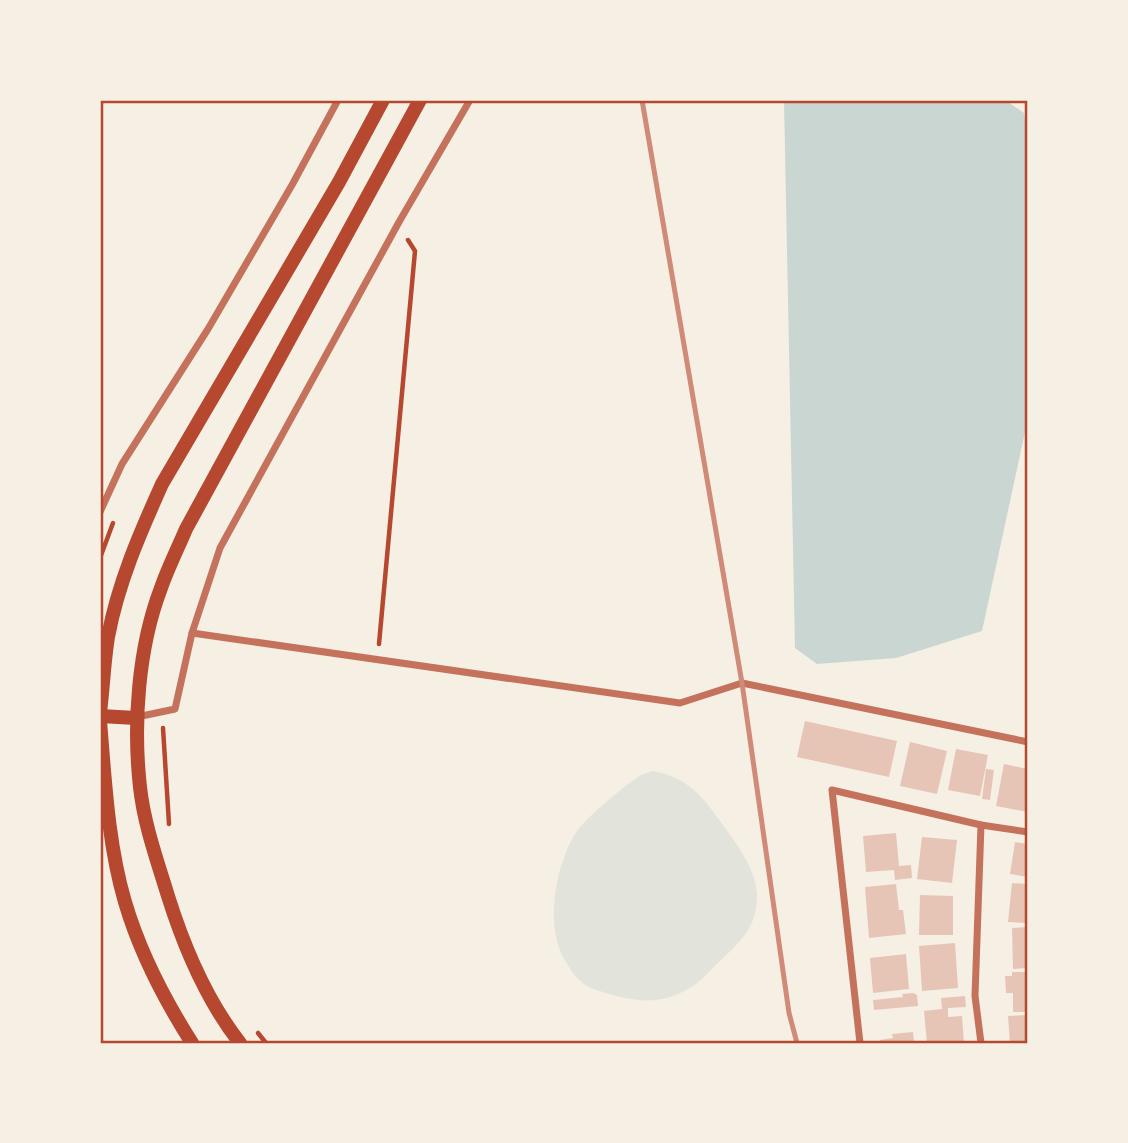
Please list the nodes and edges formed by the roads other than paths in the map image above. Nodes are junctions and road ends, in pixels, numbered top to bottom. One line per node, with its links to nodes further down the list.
1 (338, 100): 5 (street)
2 (383, 100): 7 (main road)
3 (420, 100): 8 (main road)
4 (470, 100): 6 (street)
5 (100, 512)
6 (192, 633): 8 (street); 9 (street)
7 (100, 717): 8 (main road); 12 (main road)
8 (136, 718): 13 (main road)
9 (1028, 742)
10 (981, 825): 11 (street); 14 (street); 15 (street)
11 (1028, 832)
12 (192, 1043)
13 (240, 1043)
14 (860, 1043)
15 (981, 1043)

